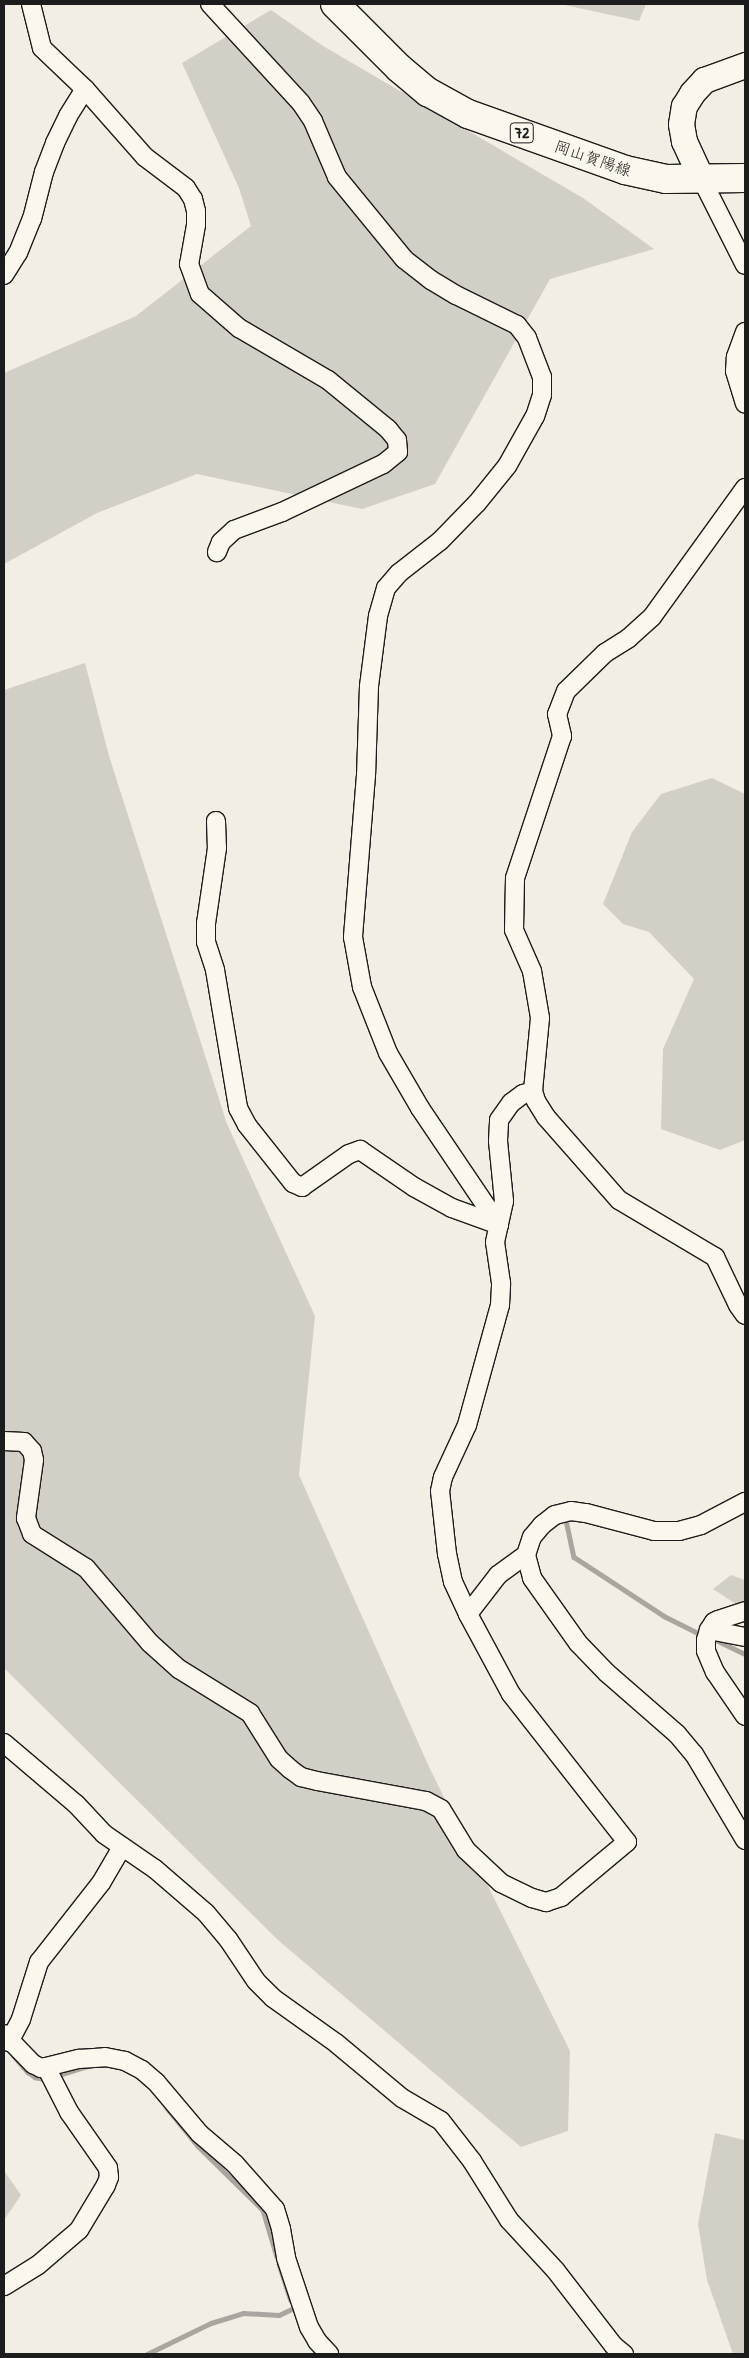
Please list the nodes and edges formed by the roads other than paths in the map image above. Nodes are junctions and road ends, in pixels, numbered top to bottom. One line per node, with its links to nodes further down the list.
1 (31, 4): 5 (street)
2 (210, 4): 16 (street)
3 (335, 4): 7 (main road, 岡山賀陽線 / 72)
4 (745, 66): 7 (street)
5 (85, 89): 9 (street); 13 (street)
6 (745, 178): 7 (main road, 岡山賀陽線 / 72)
7 (702, 180): 8 (street)
8 (745, 266)
9 (4, 275)
10 (745, 332): 11 (street)
11 (745, 404)
12 (745, 488): 15 (street)
13 (217, 552)
14 (216, 821): 16 (street)
15 (533, 1091): 16 (street); 17 (street)
16 (499, 1225): 22 (street)
17 (745, 1316)
18 (4, 1441): 22 (street)
19 (745, 1502): 20 (street)
20 (526, 1555): 22 (street); 27 (street)
21 (745, 1611): 23 (street)
22 (468, 1614)
23 (709, 1630): 24 (street); 25 (street)
24 (745, 1636)
25 (745, 1716)
26 (4, 1743): 28 (street)
27 (745, 1840)
28 (122, 1847): 29 (street); 33 (street)
29 (7, 2038): 30 (street)
30 (50, 2075): 31 (street); 32 (street)
31 (4, 2286)
32 (329, 2354)
33 (624, 2354)

